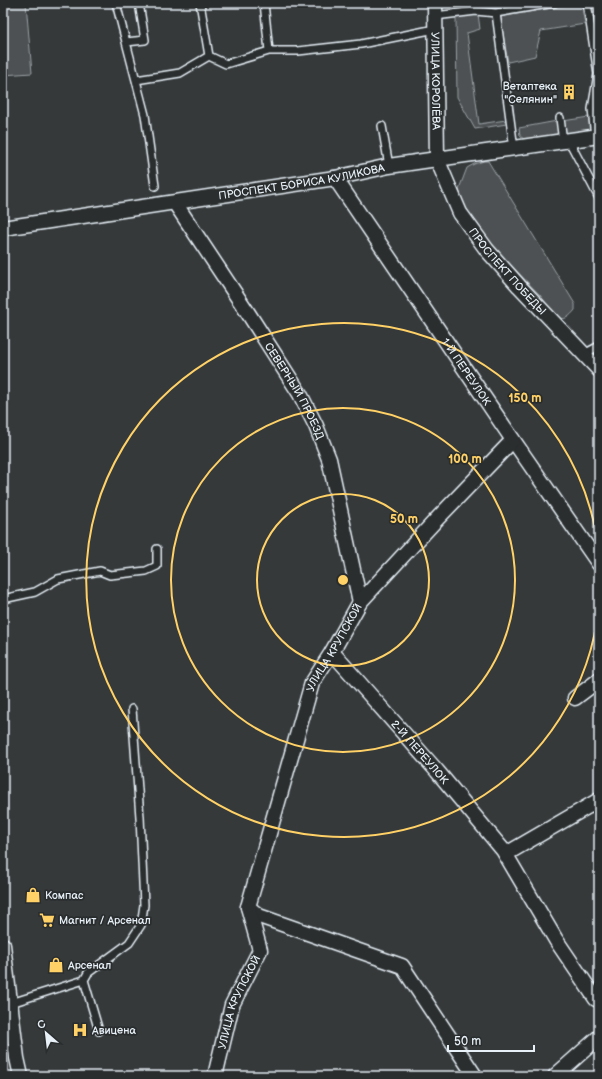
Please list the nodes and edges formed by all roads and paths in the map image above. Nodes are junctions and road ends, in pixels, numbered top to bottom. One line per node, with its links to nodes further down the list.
1 (116, 3): 9 (lane)
2 (140, 3): 9 (lane)
3 (200, 3): 11 (lane)
4 (264, 3): 10 (lane)
5 (554, 3): 7 (lane)
6 (587, 3): 15 (lane)
7 (496, 13): 8 (lane); 17 (lane)
8 (435, 16): 10 (lane); 18 (street, УЛИЦА КОРОЛЁВА)
9 (126, 42): 12 (lane)
10 (269, 51): 11 (lane)
11 (209, 56): 12 (lane)
12 (136, 80): 21 (lane)
13 (560, 118): 16 (lane)
14 (382, 126): 19 (lane)
15 (597, 137): 16 (street, ПРОСПЕКТ БОРИСА КУЛИКОВА)
16 (566, 142): 17 (street, ПРОСПЕКТ БОРИСА КУЛИКОВА); 22 (lane)
17 (514, 149): 18 (street, ПРОСПЕКТ БОРИСА КУЛИКОВА)
18 (437, 159): 19 (street, ПРОСПЕКТ БОРИСА КУЛИКОВА); 26 (street, ПРОСПЕКТ ПОБЕДЫ)
19 (389, 166): 20 (street, ПРОСПЕКТ БОРИСА КУЛИКОВА)
20 (335, 178): 23 (street, ПРОСПЕКТ БОРИСА КУЛИКОВА); 28 (street, 1-Й ПЕРЕУЛОК)
21 (155, 186)
22 (599, 198)
23 (175, 203): 24 (street, ПРОСПЕКТ БОРИСА КУЛИКОВА); 32 (street, СЕВЕРНЫЙ ПРОЕЗД)
24 (3, 228)
25 (599, 346): 26 (lane)
26 (584, 354): 27 (street, ПРОСПЕКТ ПОБЕДЫ)
27 (599, 370)
28 (513, 440): 30 (street, 1-Й ПЕРЕУЛОК); 32 (street, УЛИЦА КРУПСКОЙ)
29 (157, 549): 31 (lane)
30 (599, 564)
31 (3, 599)
32 (360, 602): 33 (street, УЛИЦА КРУПСКОЙ)
33 (332, 652): 38 (street, 2-Й ПЕРЕУЛОК); 39 (street, УЛИЦА КРУПСКОЙ)
34 (599, 680): 35 (street)
35 (575, 698)
36 (132, 709): 42 (lane)
37 (599, 800): 38 (street)
38 (506, 854): 43 (street, 2-Й ПЕРЕУЛОК)
39 (248, 907): 48 (street, УЛИЦА КРУПСКОЙ); 49 (street)
40 (3, 945): 41 (street)
41 (5, 968): 44 (street)
42 (84, 980): 44 (lane); 45 (lane)
43 (599, 1000)
44 (10, 1003): 47 (street)
45 (99, 1031)
46 (599, 1037): 50 (street)
47 (21, 1076)
48 (215, 1076)
49 (475, 1076)
50 (556, 1076)

